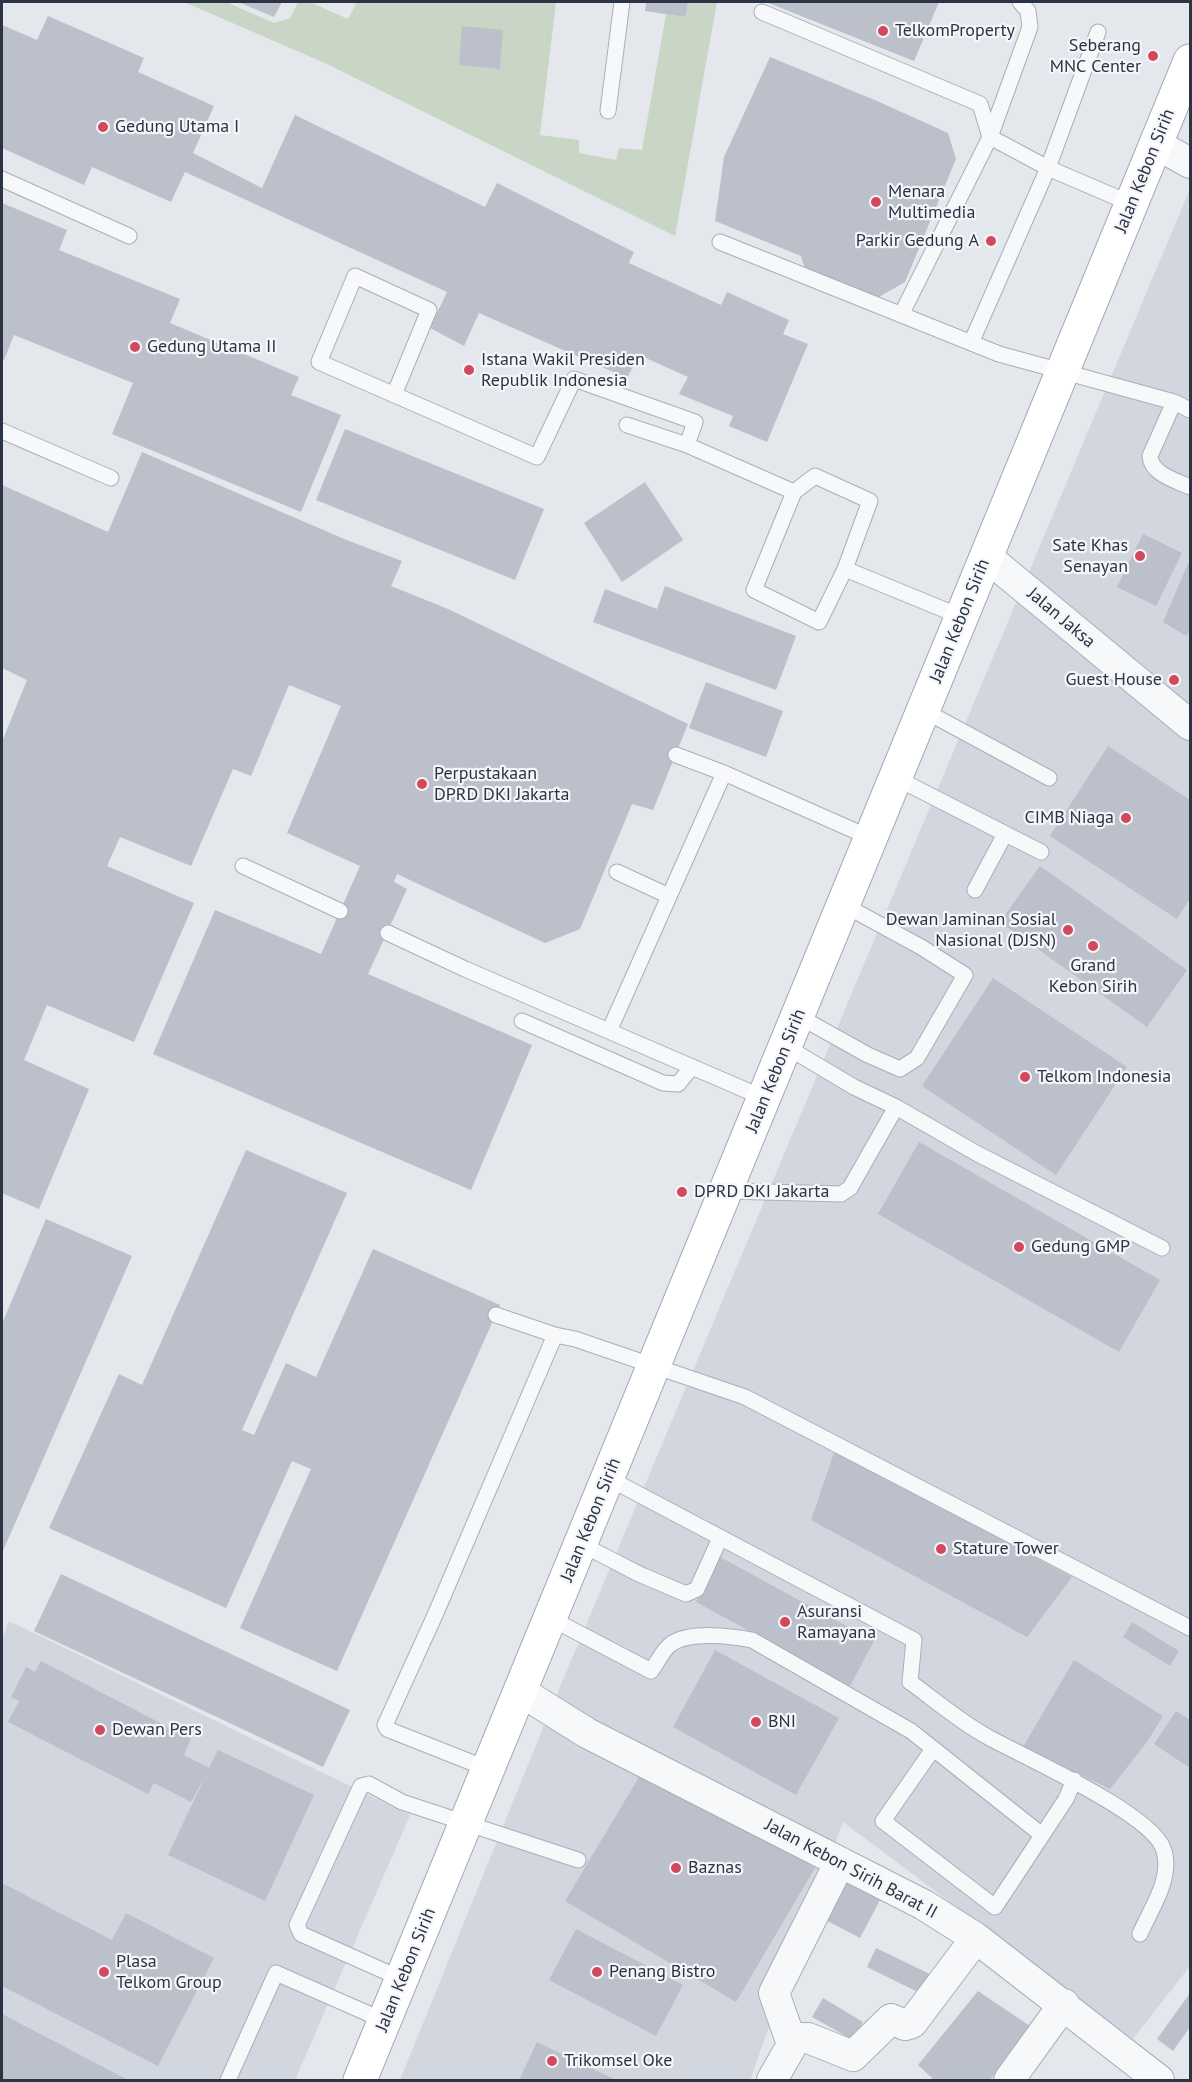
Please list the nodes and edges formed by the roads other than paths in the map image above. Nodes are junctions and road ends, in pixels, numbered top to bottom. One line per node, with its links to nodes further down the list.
1 (622, 2): 6 (lane)
2 (1020, 2): 7 (lane)
3 (762, 12): 7 (lane)
4 (1098, 32): 10 (lane)
5 (1191, 61): 8 (main road, Jalan Kebon Sirih)
6 (608, 111)
7 (990, 137): 10 (lane); 15 (lane)
8 (1156, 144): 9 (street); 12 (main road, Jalan Kebon Sirih)
9 (1191, 163)
10 (1048, 168): 12 (lane); 16 (lane)
11 (2, 179): 13 (lane)
12 (1132, 204): 17 (main road, Jalan Kebon Sirih)
13 (129, 236)
14 (720, 242): 15 (lane)
15 (901, 315): 16 (lane)
16 (971, 343): 17 (lane)
17 (1062, 373): 19 (lane); 27 (main road, Jalan Kebon Sirih)
18 (394, 395): 18 (lane); 23 (lane)
19 (1174, 402): 20 (lane); 25 (lane)
20 (1191, 410)
21 (627, 425): 23 (lane)
22 (2, 431): 24 (lane)
23 (687, 445): 26 (lane)
24 (111, 478)
25 (1191, 487)
26 (794, 492): 28 (lane); 28 (lane)
27 (987, 556): 29 (main road, Jalan Kebon Sirih); 31 (street, Jalan Jaksa)
28 (845, 569): 29 (lane)
29 (962, 617): 30 (main road, Jalan Kebon Sirih)
30 (923, 711): 34 (main road, Jalan Kebon Sirih); 35 (lane)
31 (1191, 724)
32 (676, 755): 33 (lane)
33 (724, 773): 37 (lane); 42 (lane)
34 (896, 778): 36 (lane); 37 (main road, Jalan Kebon Sirih)
35 (1049, 778)
36 (1005, 834): 38 (lane); 41 (lane)
37 (871, 838): 43 (main road, Jalan Kebon Sirih)
38 (1041, 852)
39 (243, 866): 44 (lane)
40 (617, 872): 42 (lane)
41 (975, 890)
42 (669, 896): 48 (lane)
43 (844, 905): 46 (main road, Jalan Kebon Sirih); 46 (lane)
44 (340, 911)
45 (388, 933): 48 (lane)
46 (798, 1016): 49 (main road, Jalan Kebon Sirih)
47 (522, 1021): 50 (lane)
48 (610, 1029): 50 (lane)
49 (785, 1046): 51 (main road, Jalan Kebon Sirih); 52 (lane)
50 (692, 1067): 51 (lane)
51 (764, 1098): 53 (main road, Jalan Kebon Sirih)
52 (896, 1107): 53 (lane); 54 (lane)
53 (726, 1191): 57 (main road, Jalan Kebon Sirih)
54 (1162, 1248)
55 (496, 1315): 56 (lane)
56 (555, 1335): 57 (lane); 65 (lane)
57 (654, 1366): 58 (main road, Jalan Kebon Sirih); 62 (lane)
58 (608, 1478): 59 (lane); 60 (main road, Jalan Kebon Sirih)
59 (720, 1538): 60 (lane); 66 (lane)
60 (581, 1544): 61 (main road, Jalan Kebon Sirih)
61 (550, 1618): 63 (main road, Jalan Kebon Sirih); 64 (lane)
62 (1191, 1628)
63 (520, 1691): 65 (main road, Jalan Kebon Sirih); 70 (street, Jalan Kebon Sirih Barat II)
64 (933, 1749): 68 (lane); 68 (lane)
65 (488, 1769): 67 (main road, Jalan Kebon Sirih)
66 (1074, 1780): 68 (lane); 71 (lane)
67 (465, 1825): 69 (lane); 73 (main road, Jalan Kebon Sirih); 73 (lane)
68 (1042, 1835)
69 (578, 1860)
70 (840, 1862): 72 (street, Jalan Kebon Sirih Barat II); 76 (street)
71 (1140, 1934)
72 (976, 1938): 74 (street, Jalan Kebon Sirih Barat II); 76 (street)
73 (402, 1978): 75 (main road, Jalan Kebon Sirih)
74 (1064, 2004): 80 (street); 81 (street, Jalan Kebon Sirih Barat II)
75 (385, 2021): 77 (lane); 78 (main road, Jalan Kebon Sirih)
76 (792, 2044): 79 (street)
77 (228, 2080)
78 (360, 2080)
79 (772, 2080)
80 (1009, 2080)
81 (1159, 2080)

